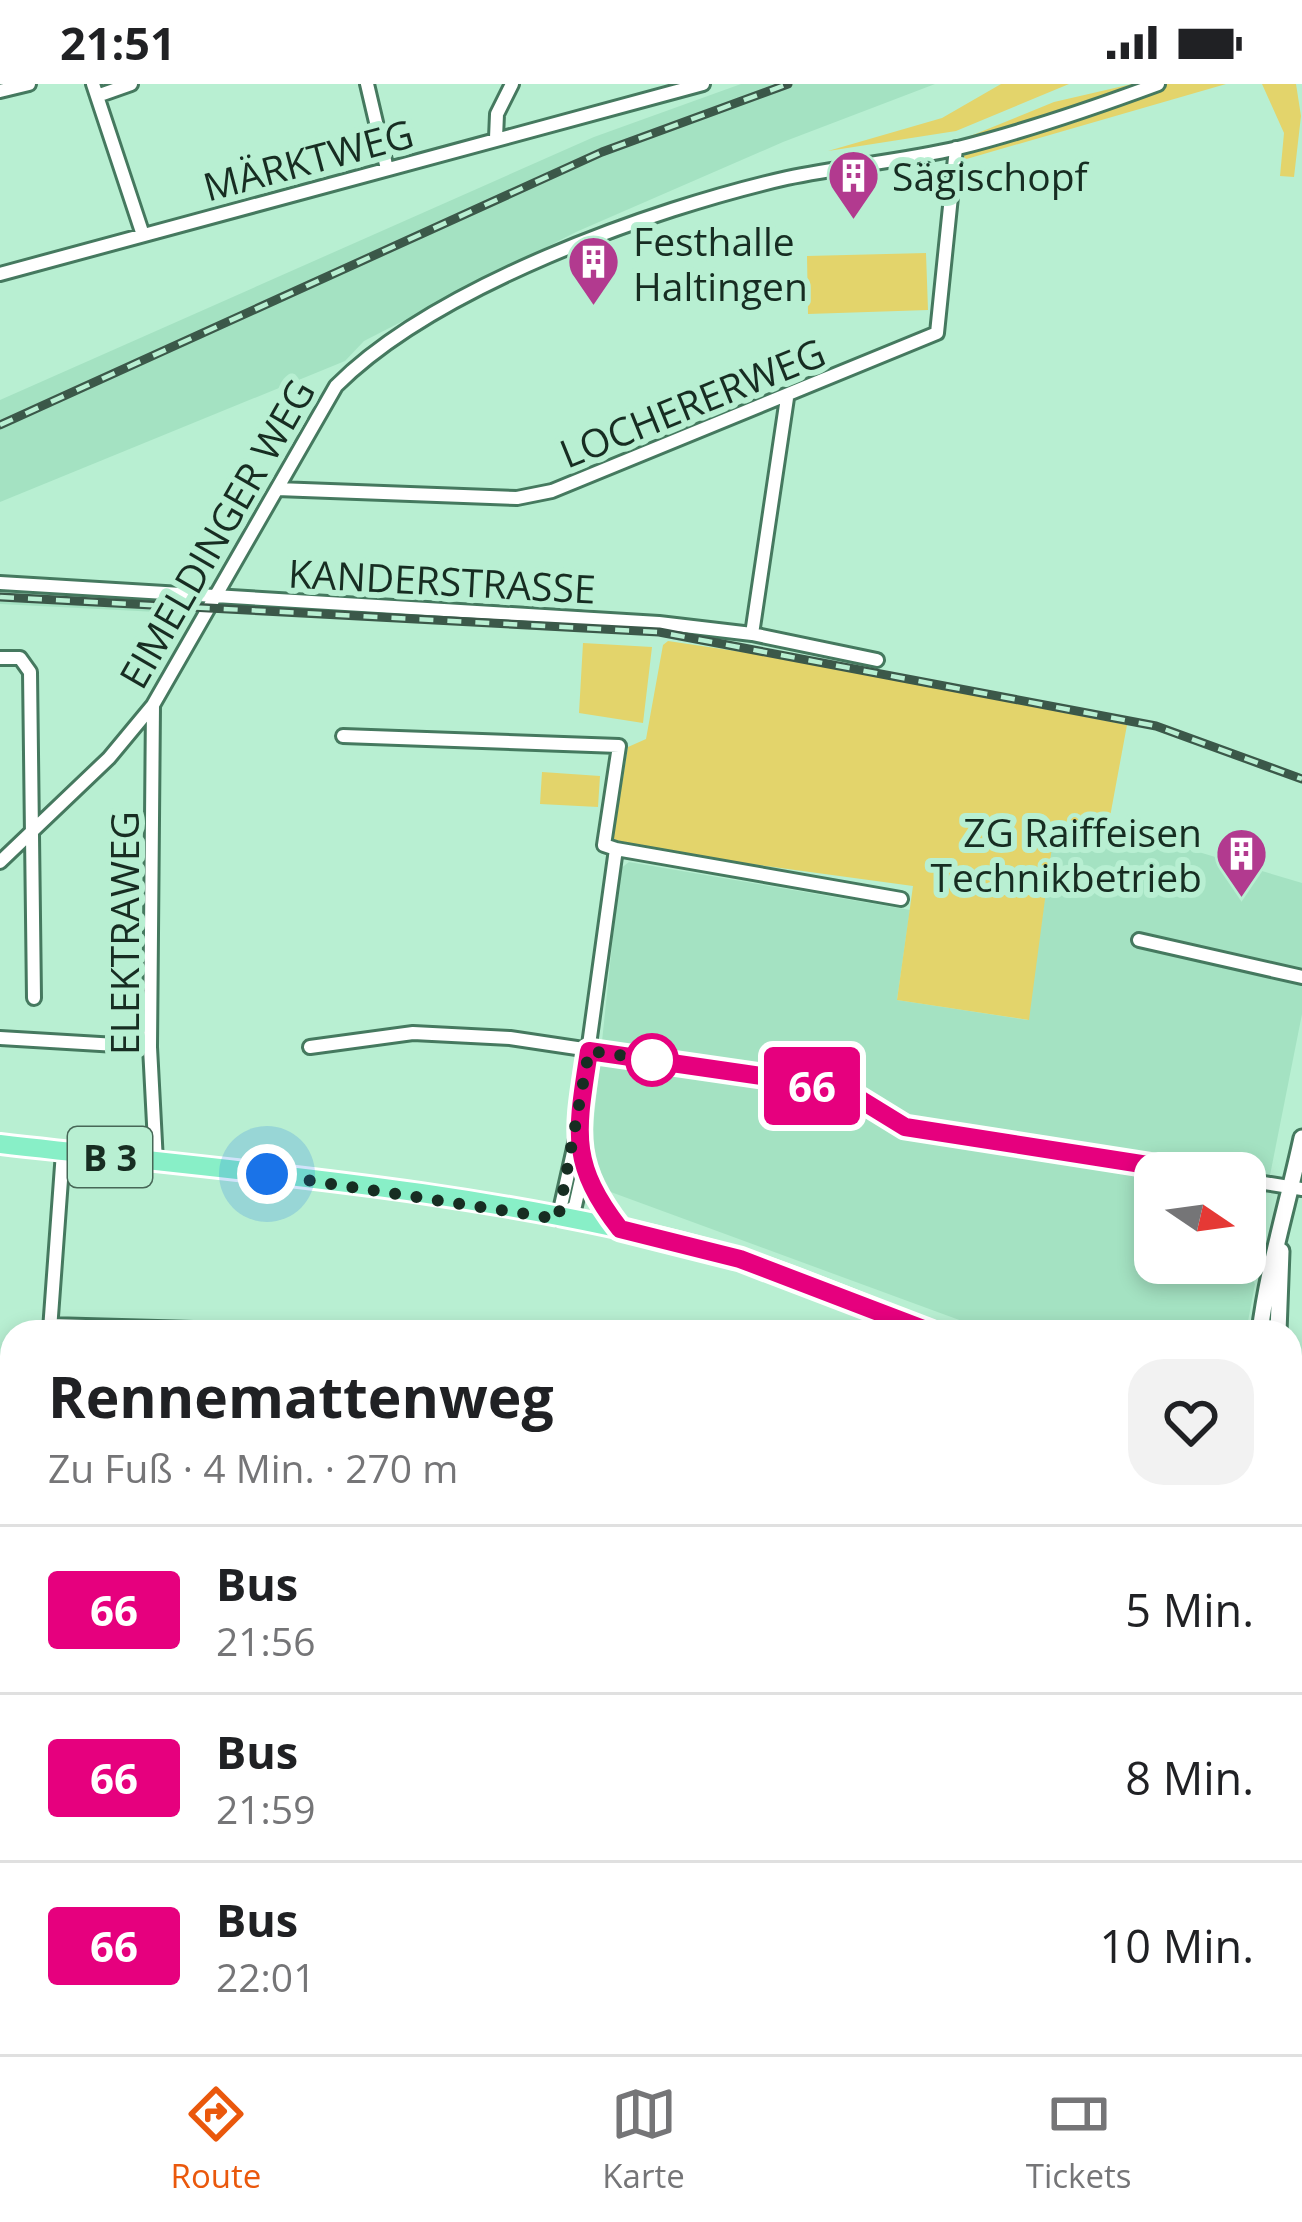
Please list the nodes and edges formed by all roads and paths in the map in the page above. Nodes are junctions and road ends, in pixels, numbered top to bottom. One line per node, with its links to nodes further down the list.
1 (29, 84): 8 (street)
2 (131, 84): 7 (street)
3 (367, 84): 11 (street)
4 (512, 84): 9 (street)
5 (703, 84): 9 (street, MÄRKTWEG)
6 (1158, 84): 10 (street, EIMELDINGER WEG)
7 (95, 90): 12 (street)
8 (0, 91)
9 (496, 138): 11 (street, MÄRKTWEG)
10 (956, 148): 14 (street, LOCHERERWEG); 15 (street, EIMELDINGER WEG)
11 (387, 169): 12 (street, MÄRKTWEG)
12 (143, 235): 13 (street, MÄRKTWEG)
13 (0, 274)
14 (788, 398): 15 (street, LOCHERERWEG); 18 (street)
15 (277, 489): 17 (street, EIMELDINGER WEG)
16 (0, 583): 17 (street, KANDERSTRASSE)
17 (217, 597): 18 (street, KANDERSTRASSE); 21 (street, EIMELDINGER WEG)
18 (752, 634): 20 (street, KANDERSTRASSE)
19 (0, 658): 23 (street)
20 (877, 660)
21 (153, 705): 23 (street, EIMELDINGER WEG); 32 (street, ELEKTRAWEG)
22 (343, 736): 24 (street)
23 (35, 831): 25 (street, EIMELDINGER WEG); 29 (street)
24 (616, 849): 26 (street); 33 (street)
25 (0, 862)
26 (901, 899)
27 (1139, 940): 28 (street)
28 (1302, 977)
29 (34, 998)
30 (0, 1038): 32 (street)
31 (310, 1047): 33 (street)
32 (150, 1048): 38 (street, ELEKTRAWEG)
33 (589, 1051): 35 (street); 39 (street)
34 (1302, 1138): 42 (street)
35 (576, 1139): 40 (street); 43 (street)
36 (0, 1144): 37 (main road, B 3)
37 (63, 1152): 38 (main road, B 3); 46 (street)
38 (156, 1162): 43 (main road, B 3)
39 (1134, 1163)
40 (583, 1172): 43 (street); 44 (street)
41 (1266, 1183): 42 (street)
42 (1297, 1188): 45 (street)
43 (558, 1219): 44 (main road, B 3)
44 (620, 1229): 47 (main road, B 3)
45 (1281, 1242): 48 (street); 49 (street)
46 (51, 1320)
47 (900, 1320)
48 (1262, 1320)
49 (1278, 1320)

